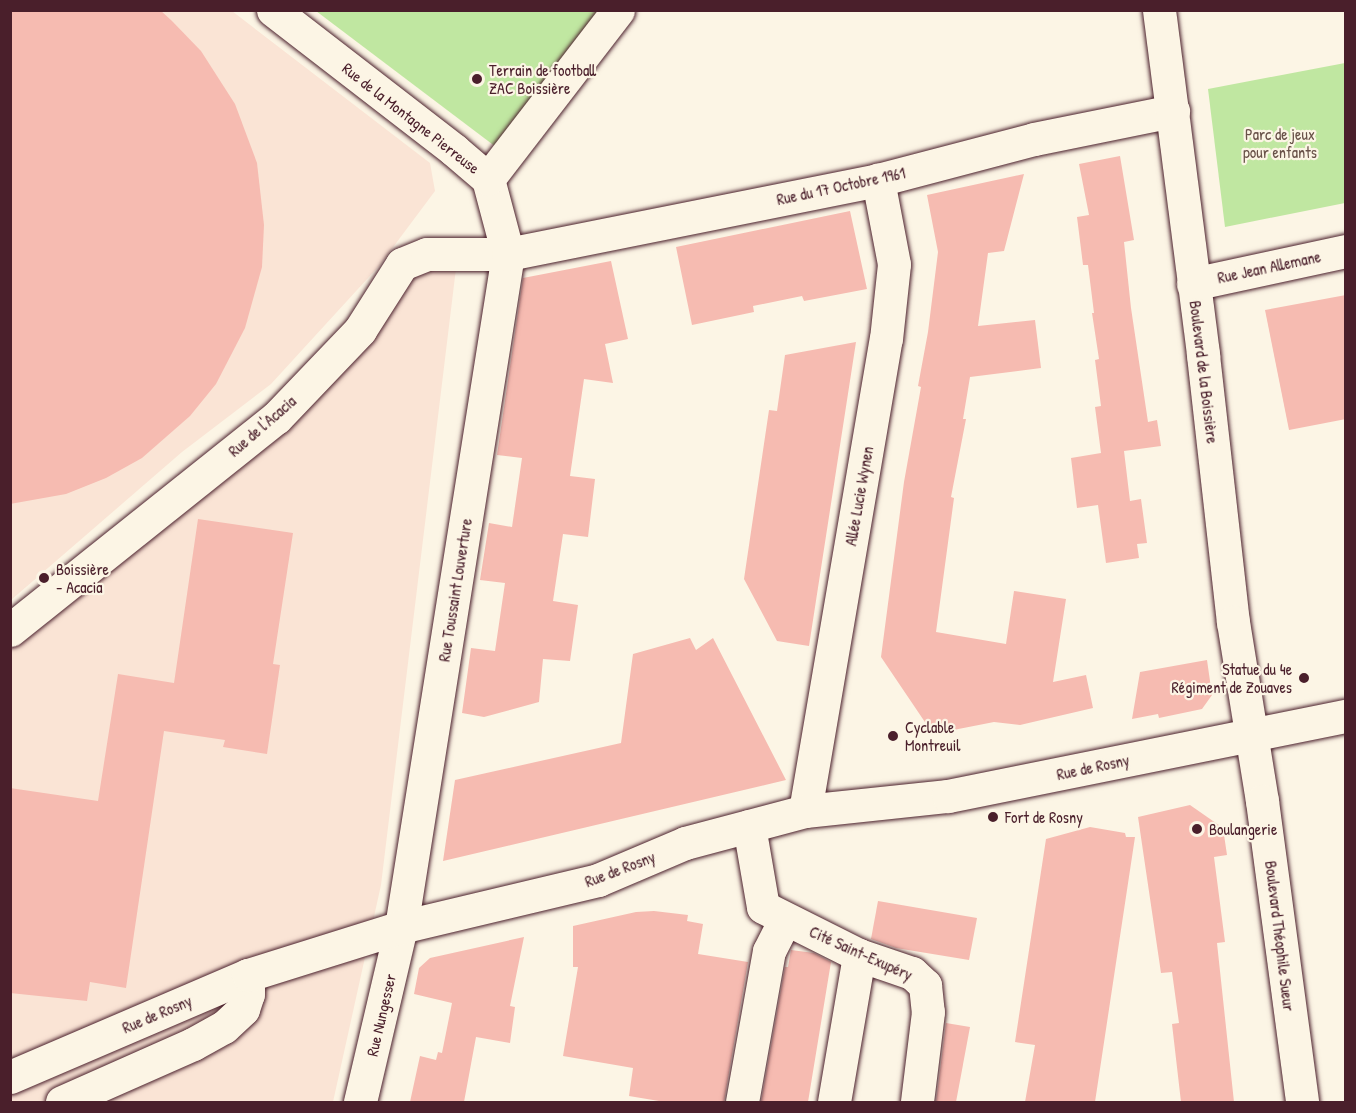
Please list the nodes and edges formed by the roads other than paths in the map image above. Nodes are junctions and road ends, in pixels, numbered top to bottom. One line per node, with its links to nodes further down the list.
1 (273, 10): 5 (street, Rue de la Montagne Pierreuse)
2 (618, 10): 5 (street)
3 (1159, 10): 4 (street, Boulevard de la Boissière)
4 (1173, 111): 6 (street, Rue du 17 Octobre 1961); 9 (street, Boulevard de la Boissière)
5 (488, 179): 8 (street, Rue de la Montagne Pierreuse)
6 (878, 180): 8 (street, Rue du 17 Octobre 1961); 13 (street, Allée Lucie Wynen)
7 (1346, 250): 9 (street, Rue Jean Allemane)
8 (508, 254): 10 (street, Rue de l'Acacia); 16 (street, Rue Toussaint Louverture)
9 (1193, 284): 12 (street, Boulevard de la Boissière)
10 (10, 630)
11 (1346, 716): 12 (street, Rue de Rosny)
12 (1249, 734): 13 (street, Rue de Rosny); 25 (street, Boulevard Théophile Sueur)
13 (805, 811): 14 (street, Rue de Rosny)
14 (749, 826): 15 (street, Cité Saint-Exupéry); 16 (street, Rue de Rosny)
15 (785, 920): 17 (street, Cité Saint-Exupéry); 22 (street)
16 (401, 927): 18 (street, Rue de Rosny); 21 (street, Rue Nungesser)
17 (859, 955): 23 (street); 24 (street, Cité Saint-Exupéry)
18 (248, 975): 19 (street, Rue de Rosny); 20 (street)
19 (10, 1077)
20 (62, 1102)
21 (360, 1102)
22 (742, 1102)
23 (834, 1102)
24 (917, 1102)
25 (1302, 1102)

